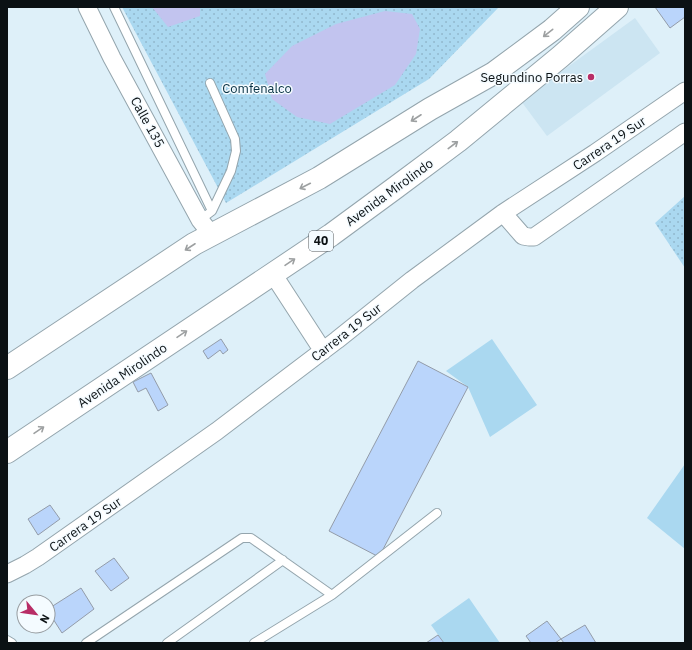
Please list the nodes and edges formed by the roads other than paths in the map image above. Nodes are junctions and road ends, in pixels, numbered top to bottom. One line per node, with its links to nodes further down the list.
1 (87, 7): 9 (street, Calle 135)
2 (114, 7): 9 (lane)
3 (578, 7): 9 (main road, one-way to 9)
4 (617, 7): 10 (main road, Avenida Mirolindo / 40, one-way to 4)
5 (210, 83): 9 (lane)
6 (685, 91): 8 (street, Carrera 19 Sur)
7 (685, 132): 8 (street)
8 (503, 213): 11 (street, Carrera 19 Sur)
9 (208, 222): 12 (main road, one-way to 12)
10 (273, 274): 11 (street); 13 (main road, Avenida Mirolindo / 40, one-way to 10)
11 (323, 351): 16 (street, Carrera 19 Sur)
12 (7, 368)
13 (7, 452)
14 (437, 512): 17 (lane)
15 (283, 560): 17 (lane); 20 (lane); 21 (lane)
16 (7, 574)
17 (332, 595): 22 (lane)
18 (7, 640): 19 (lane)
19 (12, 643)
20 (86, 643)
21 (167, 643)
22 (254, 643)

